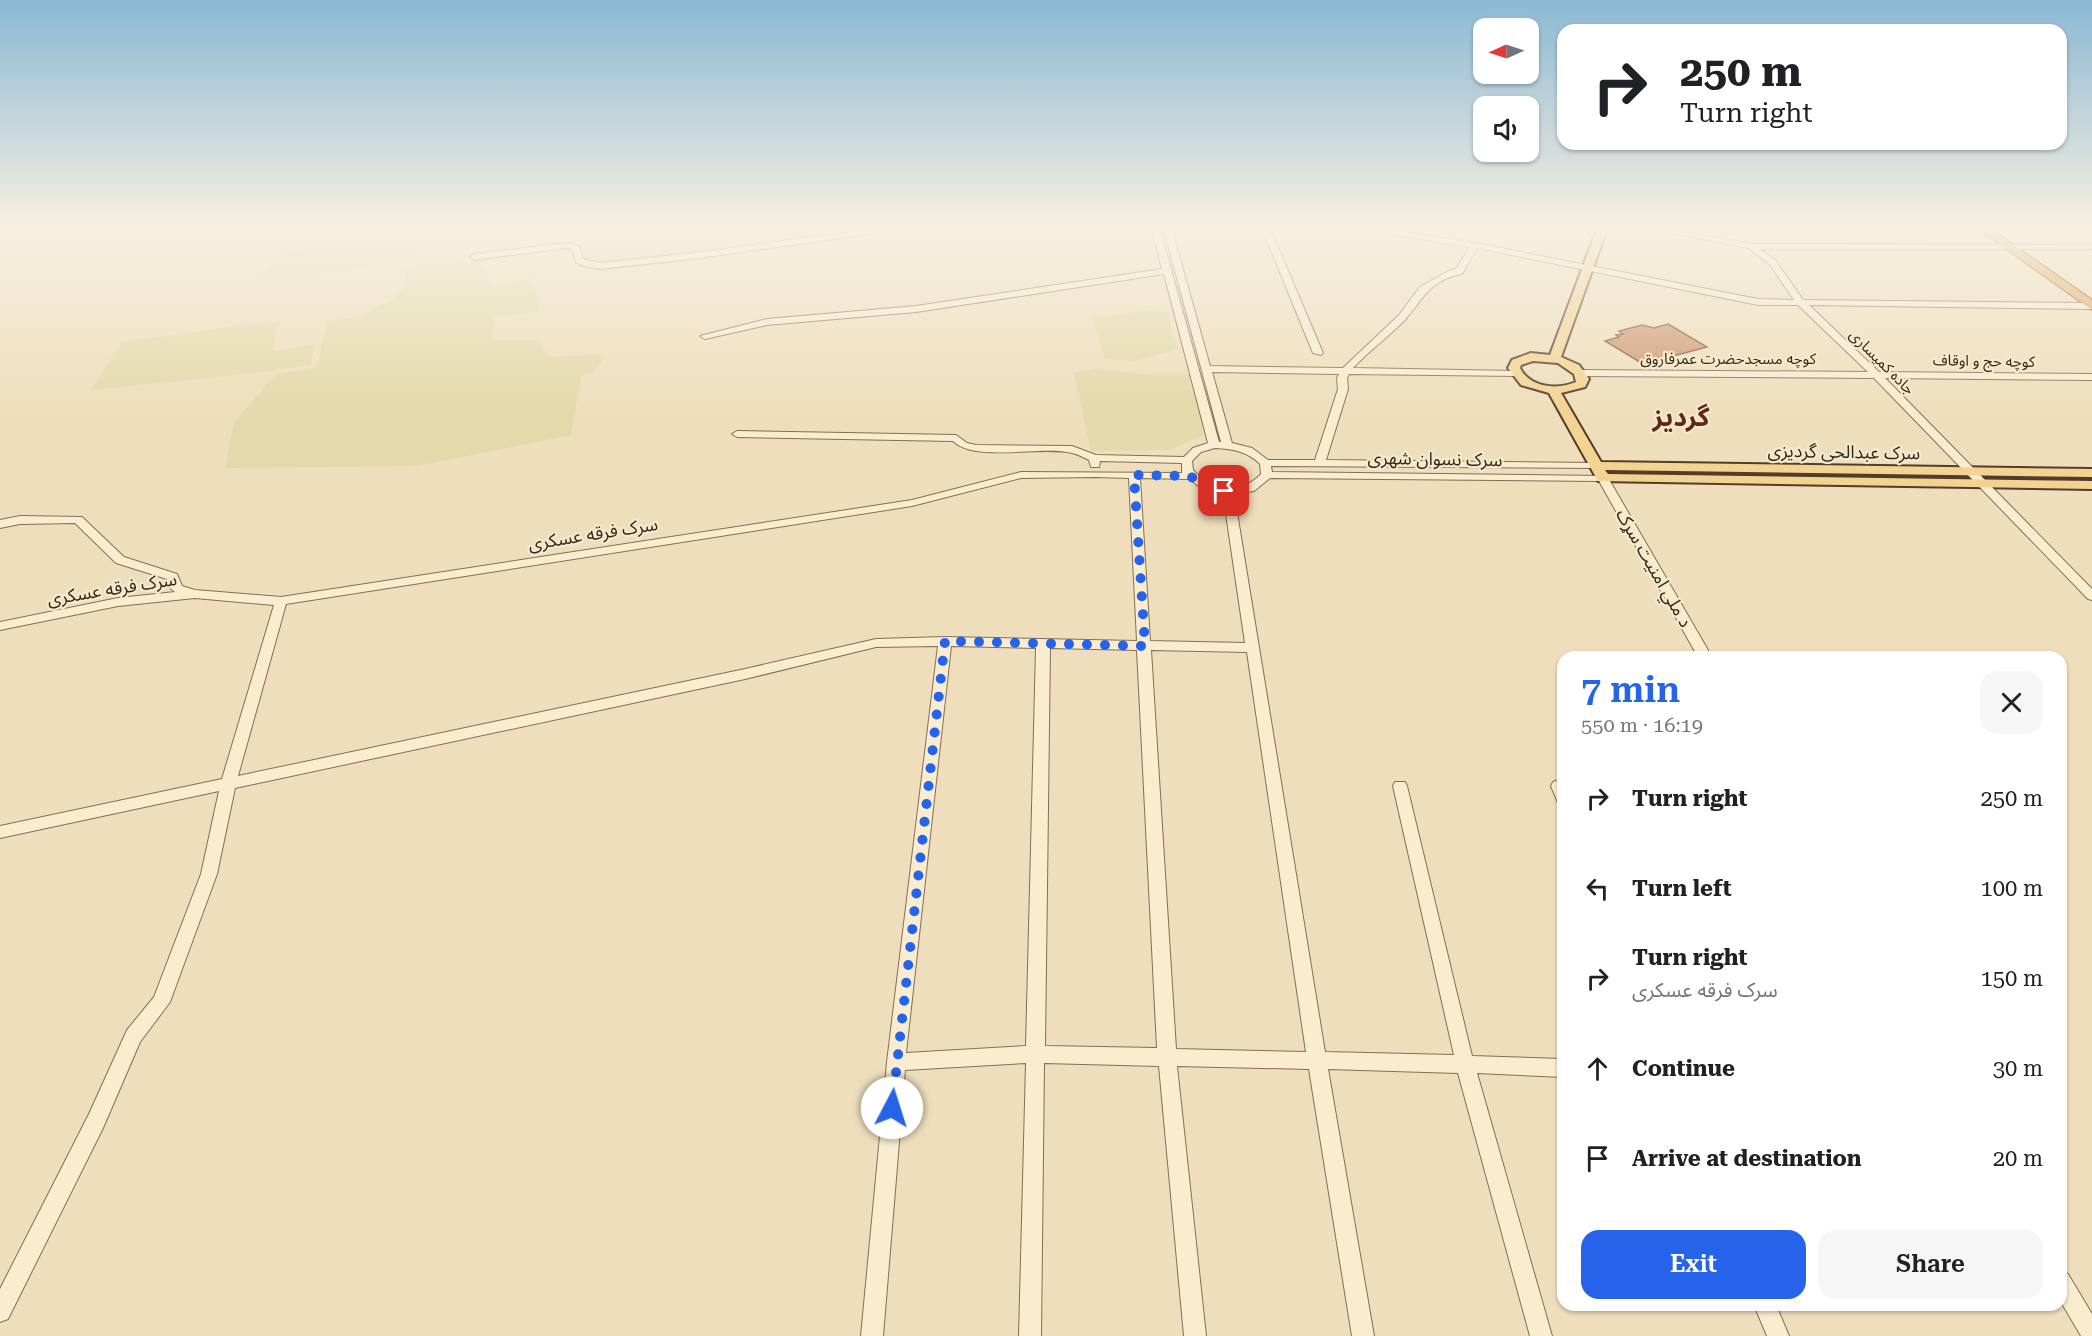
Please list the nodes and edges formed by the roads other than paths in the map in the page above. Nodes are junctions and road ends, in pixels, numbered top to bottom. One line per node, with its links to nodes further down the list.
1 (1052, 288): 12 (street)
2 (1172, 288): 23 (street)
3 (1184, 288): 15 (street)
4 (1291, 288): 13 (street)
5 (1424, 288): 16 (street)
6 (1579, 288): 14 (main road)
7 (1689, 288): 10 (street)
8 (1791, 288): 10 (street, جاده کمیساری)
9 (2069, 288): 11 (highway)
10 (1801, 303): 11 (street); 19 (street, جاده کمیساری)
11 (2092, 306)
12 (705, 336)
13 (1318, 353)
14 (1554, 358): 17 (main road); 18 (main road)
15 (1206, 369): 16 (street); 23 (street)
16 (1346, 371): 18 (street); 27 (street)
17 (1581, 373): 19 (street, کوچه مسجدحضرت عمرفاروق); 21 (main road)
18 (1516, 374): 21 (main road)
19 (1875, 374): 20 (street, کوچه حج و اوقاف); 28 (street, جاده کمیساری)
20 (2092, 377)
21 (1553, 390): 29 (main road)
22 (737, 434): 24 (street)
23 (1220, 445): 25 (street); 26 (street)
24 (1094, 458): 25 (street); 31 (street)
25 (1187, 460): 34 (street)
26 (1265, 463): 27 (street, سرک نسوان شهری); 33 (street)
27 (1320, 463): 29 (street, سرک نسوان شهری)
28 (1969, 471): 29 (main road, سرک عبدالحی گردیزی); 30 (main road, سرک عبدالحی گردیزی); 35 (street, جاده کمیساری)
29 (1600, 472): 33 (street, سرک نسوان شهری); 35 (main road); 47 (street, د ملي امنیت سړک)
30 (2092, 473)
31 (1095, 474): 32 (street, سرک فرقه عسکری); 41 (street, سرک فرقه عسکری)
32 (1134, 475): 34 (street, سرک فرقه عسکری); 45 (street)
33 (1267, 475): 37 (street)
34 (1190, 476): 37 (street)
35 (1981, 484): 36 (main road); 40 (street, جاده کمیساری)
36 (2092, 485)
37 (1228, 491): 46 (street)
38 (0, 524): 39 (street)
39 (195, 594): 41 (street, سرک فرقه عسکری); 42 (street, سرک فرقه عسکری)
40 (2092, 596)
41 (281, 601): 48 (street)
42 (0, 626)
43 (945, 641): 44 (street); 48 (street); 54 (street)
44 (1043, 644): 45 (street); 51 (street)
45 (1145, 646): 46 (street); 52 (street)
46 (1254, 648): 53 (street)
47 (1702, 651)
48 (228, 784): 50 (street); 58 (street)
49 (1400, 786): 55 (street)
50 (0, 832)
51 (1034, 1054): 52 (street); 54 (street); 62 (street)
52 (1167, 1057): 53 (street); 63 (street)
53 (1317, 1061): 55 (street); 64 (street)
54 (896, 1062): 61 (street)
55 (1465, 1064): 56 (street); 65 (street)
56 (1557, 1068)
57 (2067, 1291): 60 (street)
58 (0, 1311)
59 (1768, 1311): 66 (street)
60 (2092, 1335)
61 (872, 1336)
62 (1030, 1336)
63 (1195, 1336)
64 (1364, 1336)
65 (1541, 1336)
66 (1778, 1336)

